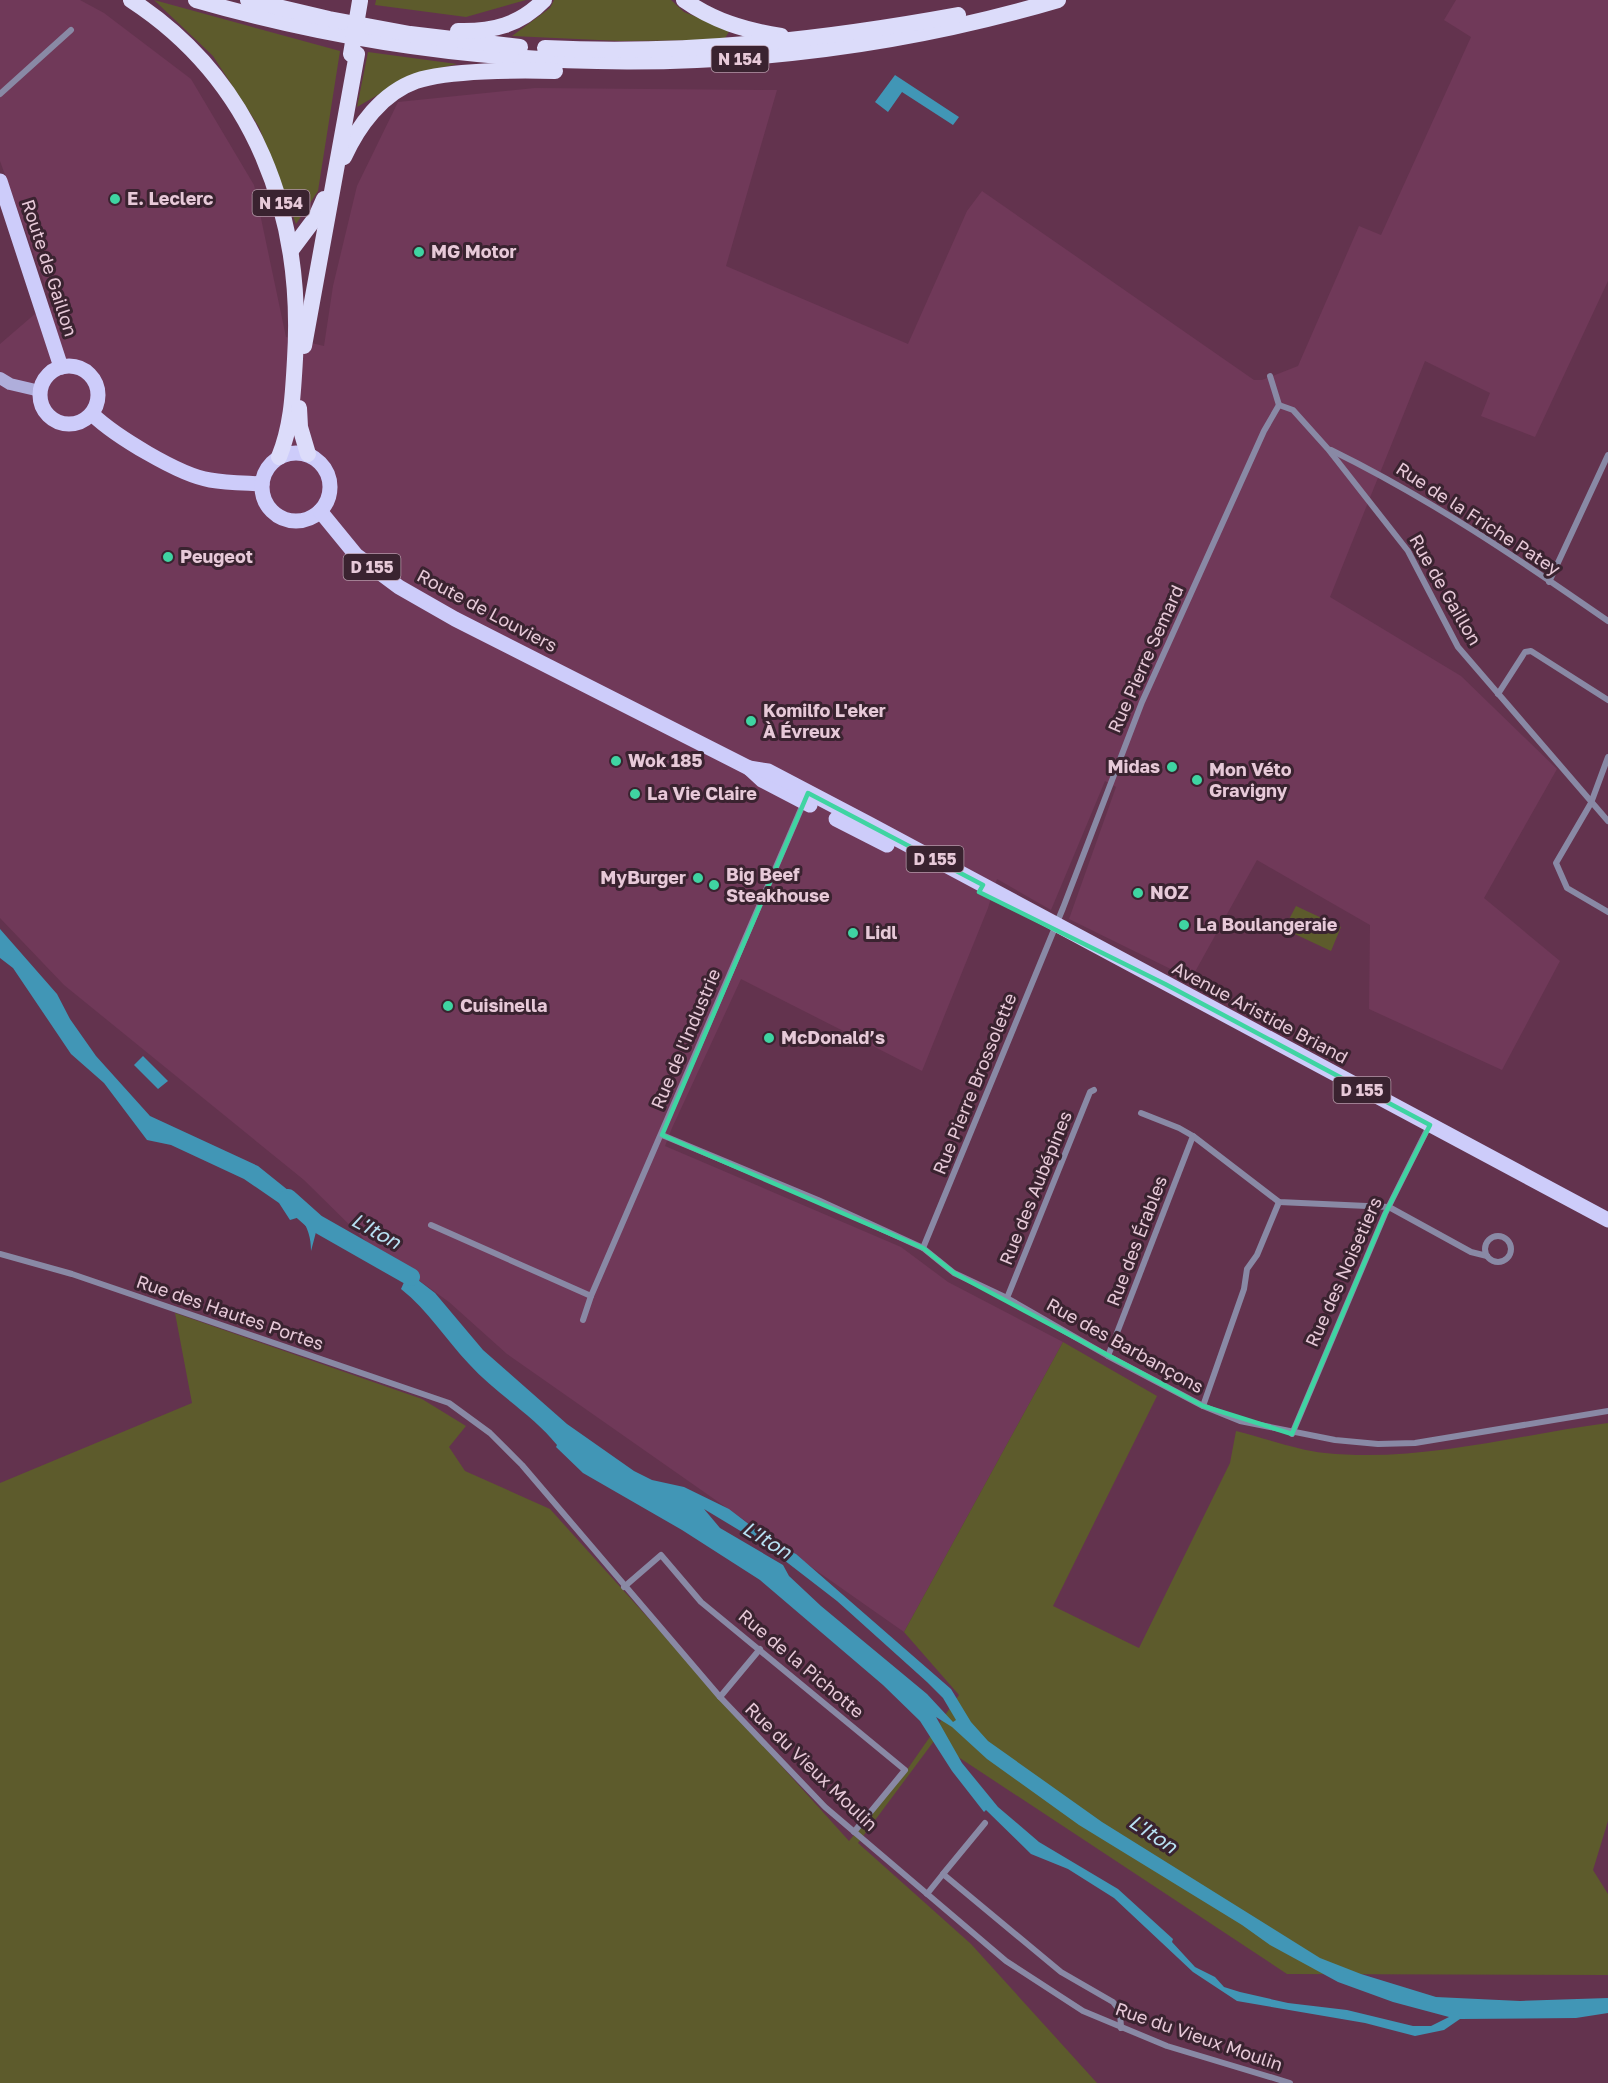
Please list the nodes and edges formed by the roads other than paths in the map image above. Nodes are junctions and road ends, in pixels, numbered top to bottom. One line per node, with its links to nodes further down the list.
1 (131, 0): 17 (highway, N 154)
2 (196, 0): 13 (highway, N 154)
3 (248, 0): 10 (highway, N 154)
4 (544, 0): 10 (highway)
5 (684, 0): 11 (highway)
6 (1014, 0): 11 (highway, N 154)
7 (1058, 0): 13 (highway, N 154)
8 (363, 1): 12 (highway, bridge)
9 (71, 30): 14 (street)
10 (410, 34): 11 (highway, N 154)
11 (805, 39)
12 (354, 54): 15 (highway); 17 (highway)
13 (612, 62): 15 (highway)
14 (0, 94)
15 (335, 174): 25 (highway)
16 (0, 181): 18 (main road, Route de Gaillon)
17 (292, 249): 27 (highway, N 154)
18 (61, 367): 21 (main road); 23 (main road)
19 (1270, 376): 22 (street)
20 (0, 378): 21 (main road)
21 (40, 391): 23 (main road)
22 (1279, 405): 24 (street, Rue de Gaillon); 40 (street, Rue Pierre Semard)
23 (92, 414): 28 (main road)
24 (1328, 449): 30 (street, Rue de la Friche Patey); 33 (street, Rue de Gaillon)
25 (308, 454): 27 (main road); 29 (main road)
26 (1608, 455): 30 (street)
27 (279, 457): 28 (main road)
28 (262, 484): 29 (main road)
29 (320, 511): 32 (main road, Route de Louviers / D 155)
30 (1550, 582): 31 (street, Rue de la Friche Patey)
31 (1608, 621)
32 (592, 687): 36 (main road, Avenue Aristide Briand / D 155)
33 (1498, 694): 34 (street); 37 (street, Rue de Gaillon)
34 (1608, 700)
35 (1608, 757): 37 (street)
36 (806, 798): 40 (main road, Avenue Aristide Briand / D 155); 44 (street, Rue de l'Industrie)
37 (1591, 802): 38 (street, Rue de Gaillon); 39 (street)
38 (1608, 820)
39 (1608, 912)
40 (1054, 927): 43 (main road, Avenue Aristide Briand / D 155); 50 (street, Rue Pierre Brossolette)
41 (1094, 1090): 54 (street, Rue des Aubépines)
42 (1141, 1113): 45 (street)
43 (1430, 1125): 47 (street, Rue des Noisetiers); 48 (main road, Avenue Aristide Briand / D 155)
44 (662, 1135): 50 (street, Rue des Barbançons); 53 (street, Rue de l'Industrie)
45 (1193, 1136): 46 (street); 56 (street, Rue des Érables)
46 (1279, 1202): 47 (street); 58 (street)
47 (1389, 1207): 52 (street); 60 (street, Rue des Noisetiers)
48 (1608, 1220)
49 (431, 1225): 53 (street)
50 (923, 1248): 54 (street, Rue des Barbançons)
51 (0, 1254): 57 (street, Rue des Hautes Portes)
52 (1487, 1256): 52 (street)
53 (591, 1296): 55 (street, Rue de l'Industrie)
54 (1007, 1298): 56 (street, Rue des Barbançons)
55 (583, 1320)
56 (1108, 1356): 58 (street, Rue des Barbançons)
57 (449, 1403): 61 (street, Rue du Vieux Moulin)
58 (1203, 1406): 60 (street, Rue des Barbançons)
59 (1608, 1411): 60 (street, Rue des Barbançons)
60 (1292, 1434)
61 (624, 1587): 62 (street, Rue de la Pichotte); 63 (street, Rue du Vieux Moulin)
62 (760, 1649): 63 (street); 65 (street, Rue de la Pichotte)
63 (720, 1697): 65 (street, Rue du Vieux Moulin)
64 (985, 1823): 66 (street)
65 (854, 1832): 67 (street, Rue du Vieux Moulin)
66 (943, 1874): 67 (street); 68 (street)
67 (927, 1894): 68 (street, Rue du Vieux Moulin)
68 (1121, 2028): 69 (street, Rue du Vieux Moulin)
69 (1290, 2083)

